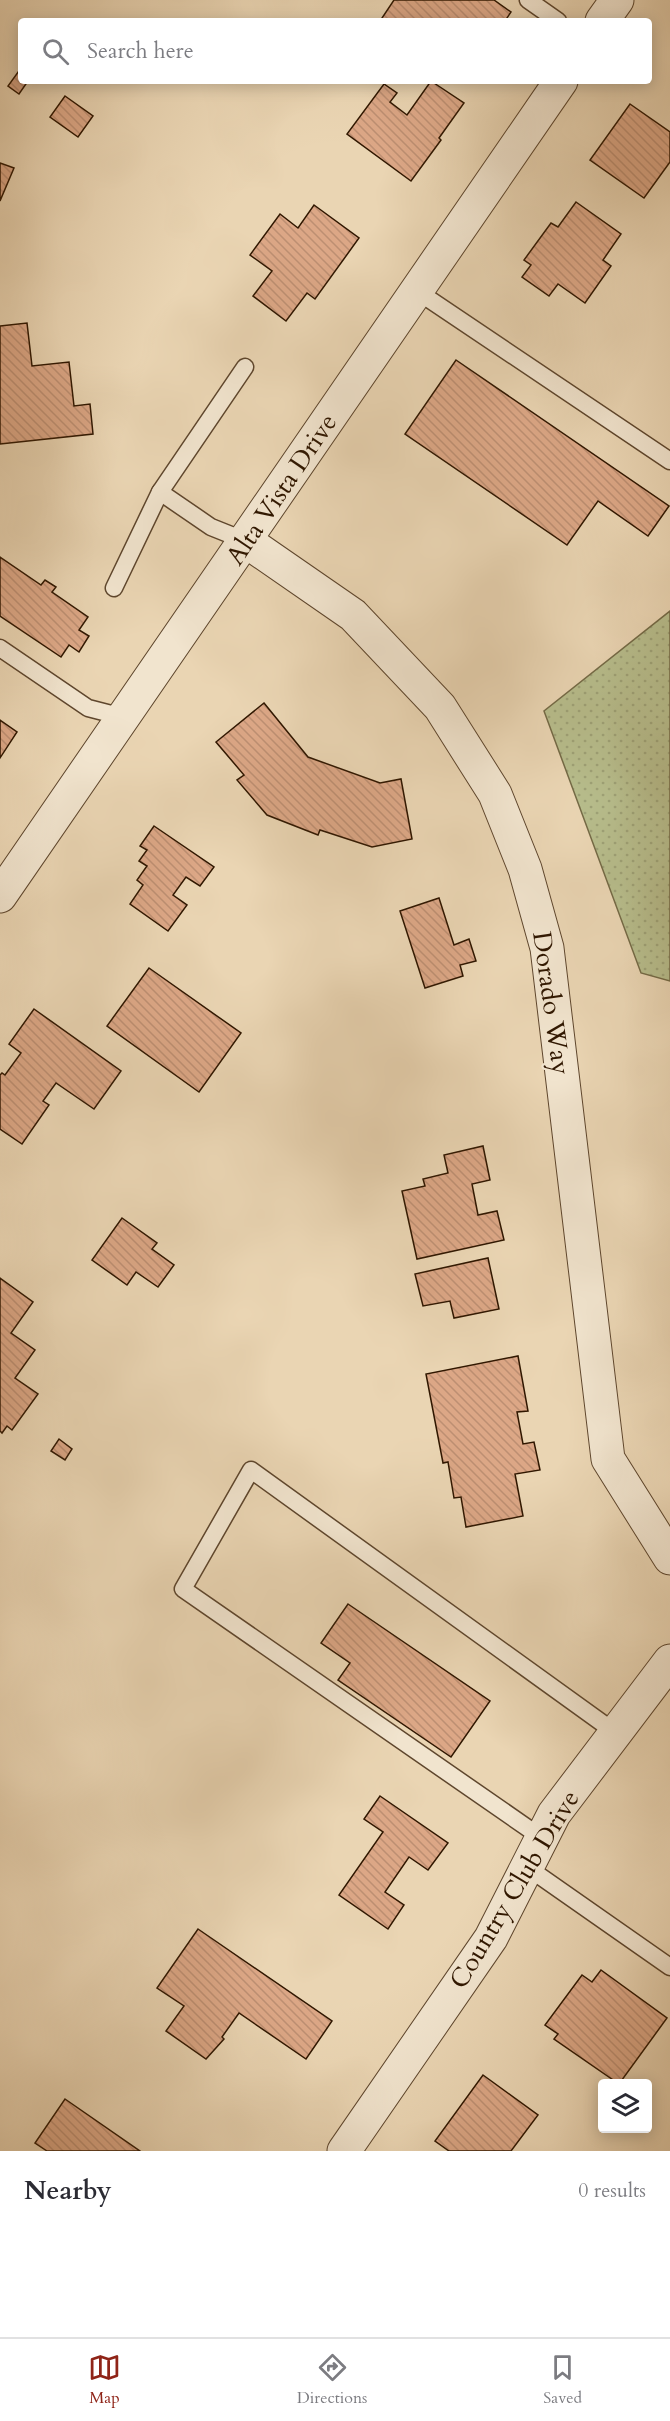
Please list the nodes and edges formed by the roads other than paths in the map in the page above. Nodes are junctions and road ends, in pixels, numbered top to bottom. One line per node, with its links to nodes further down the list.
1 (528, 0): 3 (lane)
2 (617, 0): 4 (street)
3 (554, 18)
4 (604, 18)
5 (559, 84): 6 (street, Alta Vista Drive)
6 (417, 291): 8 (lane); 10 (street, Alta Vista Drive)
7 (245, 367): 9 (lane)
8 (670, 461)
9 (160, 492): 10 (lane); 11 (lane)
10 (246, 541): 13 (street, Alta Vista Drive); 15 (street, Dorado Way)
11 (114, 588)
12 (0, 648): 13 (lane)
13 (123, 717): 14 (street, Alta Vista Drive)
14 (0, 896)
15 (670, 1558)
16 (670, 1661): 17 (street, Country Club Drive)
17 (616, 1733): 18 (street, Country Club Drive); 18 (lane)
18 (542, 1838): 19 (street, Country Club Drive)
19 (527, 1867): 20 (lane); 21 (street, Country Club Drive)
20 (670, 1967)
21 (344, 2151)

